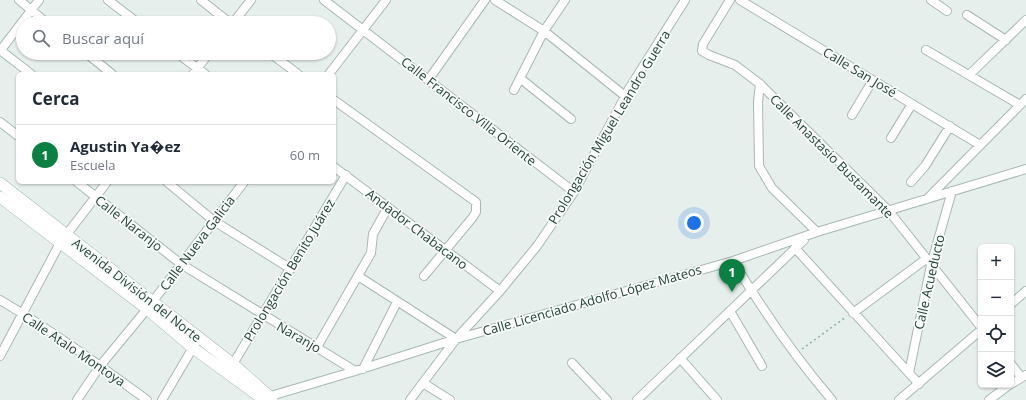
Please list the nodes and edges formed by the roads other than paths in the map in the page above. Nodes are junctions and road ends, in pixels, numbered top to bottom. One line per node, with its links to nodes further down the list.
1 (19, 0): 15 (street)
2 (40, 0): 15 (street)
3 (108, 0): 20 (street)
4 (201, 0): 21 (street)
5 (251, 0): 22 (street)
6 (324, 0): 25 (street, Calle Francisco Villa Oriente)
7 (386, 0): 25 (street)
8 (485, 0): 40 (street)
9 (495, 0): 26 (street)
10 (565, 0): 26 (street)
11 (685, 0): 45 (street, Prolongación Miguel Leandro Guerra)
12 (730, 0): 43 (street, Calle Anastasio Bustamante)
13 (740, 0): 42 (street, Calle San José)
14 (931, 0): 16 (street)
15 (31, 10): 18 (street); 19 (street)
16 (947, 11)
17 (967, 15): 27 (street)
18 (26, 16)
19 (38, 16)
20 (129, 16)
21 (222, 16)
22 (237, 16)
23 (1026, 20): 27 (street)
24 (16, 29): 28 (street)
25 (364, 29): 38 (street); 40 (street, Calle Francisco Villa Oriente)
26 (544, 31): 41 (street); 45 (street)
27 (1006, 40): 39 (street)
28 (0, 50): 35 (street)
29 (926, 50): 39 (street)
30 (95, 60): 36 (street)
31 (184, 60): 34 (street)
32 (204, 60): 34 (street)
33 (279, 60): 37 (street)
34 (195, 71)
35 (28, 72)
36 (110, 72)
37 (295, 72)
38 (331, 72)
39 (969, 75): 49 (street)
40 (429, 79): 67 (street, Calle Francisco Villa Oriente)
41 (521, 79): 44 (street); 51 (street)
42 (873, 80): 48 (street, Calle San José); 50 (street)
43 (760, 84): 72 (street, Calle Anastasio Bustamante); 74 (street)
44 (514, 90)
45 (625, 96): 67 (street, Prolongación Miguel Leandro Guerra)
46 (1026, 99): 49 (street)
47 (336, 101): 78 (street)
48 (912, 104): 53 (street, Calle San José); 55 (street)
49 (1020, 105): 56 (street)
50 (852, 115)
51 (571, 119)
52 (0, 122): 54 (street)
53 (950, 126): 56 (street, Calle San José); 60 (street)
54 (16, 134)
55 (891, 138)
56 (980, 145): 70 (street)
57 (336, 168): 59 (street, Andador Chabacano)
58 (1026, 168): 66 (street, Calle Licenciado Adolfo López Mateos)
59 (346, 175): 71 (street, Andador Chabacano); 82 (street, Prolongación Benito Juárez)
60 (911, 182)
61 (0, 183): 76 (street, Avenida División del Norte)
62 (80, 184): 69 (street, Calle Naranjo)
63 (106, 184): 69 (street)
64 (170, 184): 73 (street)
65 (242, 184): 73 (street, Calle Nueva Galicia)
66 (952, 191): 70 (street, Calle Licenciado Adolfo López Mateos); 80 (street, Calle Acueducto)
67 (574, 192): 85 (street, Prolongación Miguel Leandro Guerra)
68 (0, 197): 76 (street, Avenida División del Norte)
69 (96, 197): 76 (street); 81 (street, Calle Naranjo)
70 (926, 199): 72 (street, Calle Licenciado Adolfo López Mateos)
71 (388, 207): 78 (street, Andador Chabacano); 83 (street)
72 (888, 210): 74 (street, Calle Licenciado Adolfo López Mateos); 80 (street, Calle Anastasio Bustamante)
73 (214, 221): 81 (street, Calle Nueva Galicia); 82 (street)
74 (817, 232): 75 (street, Calle Licenciado Adolfo López Mateos)
75 (806, 238): 77 (street); 79 (street, Calle Licenciado Adolfo López Mateos)
76 (64, 239): 91 (street, Avenida División del Norte); 94 (street)
77 (795, 248): 86 (street); 93 (street)
78 (445, 249): 84 (street); 85 (street, Andador Chabacano)
79 (733, 261): 86 (street); 98 (street, Calle Licenciado Adolfo López Mateos)
80 (928, 262): 93 (street); 96 (street, Calle Anastasio Bustamante); 109 (street, Calle Acueducto)
81 (181, 264): 91 (street, Calle Nueva Galicia); 95 (street, Naranjo)
82 (291, 268): 95 (street, Prolongación Benito Juárez)
83 (358, 276): 90 (street); 100 (street)
84 (424, 276)
85 (500, 291): 98 (street, Prolongación Miguel Leandro Guerra)
86 (751, 291): 92 (street); 126 (street)
87 (1026, 291): 89 (street)
88 (0, 300): 94 (street, Calle Atalo Montoya)
89 (1014, 301)
90 (398, 302): 98 (street); 108 (street)
91 (150, 305): 99 (street, Avenida División del Norte); 105 (street, Calle Nueva Galicia)
92 (730, 311): 102 (street); 106 (street)
93 (853, 312): 109 (street)
94 (23, 314): 101 (street); 105 (street, Calle Atalo Montoya)
95 (263, 316): 100 (street, Naranjo); 104 (street, Prolongación Benito Juárez)
96 (978, 324)
97 (978, 331): 113 (street)
98 (456, 339): 108 (street, Calle Licenciado Adolfo López Mateos); 112 (street, Prolongación Miguel Leandro Guerra)
99 (196, 343): 104 (street, Avenida División del Norte); 117 (street, Avenida División del Norte); 120 (street)
100 (317, 347): 108 (street, Naranjo)
101 (0, 356)
102 (680, 358): 124 (street); 125 (street)
103 (572, 363): 123 (street)
104 (233, 364): 117 (street, Avenida División del Norte)
105 (100, 366): 118 (street, Calle Nueva Galicia); 119 (street, Calle Atalo Montoya)
106 (762, 366)
107 (1014, 367): 110 (street)
108 (359, 370): 117 (street, Calle Licenciado Adolfo López Mateos)
109 (909, 373): 113 (street)
110 (1023, 376): 111 (street)
111 (1014, 382)
112 (423, 383): 121 (street, Prolongación Miguel Leandro Guerra); 122 (street)
113 (919, 384): 116 (street)
114 (1005, 388): 115 (street)
115 (1002, 391): 128 (street); 129 (street)
116 (907, 397): 127 (street)
117 (265, 399)
118 (77, 400)
119 (147, 400)
120 (162, 400)
121 (410, 400)
122 (450, 400)
123 (607, 400)
124 (637, 400)
125 (717, 400)
126 (832, 400)
127 (900, 400)
128 (989, 400)
129 (1004, 400)

